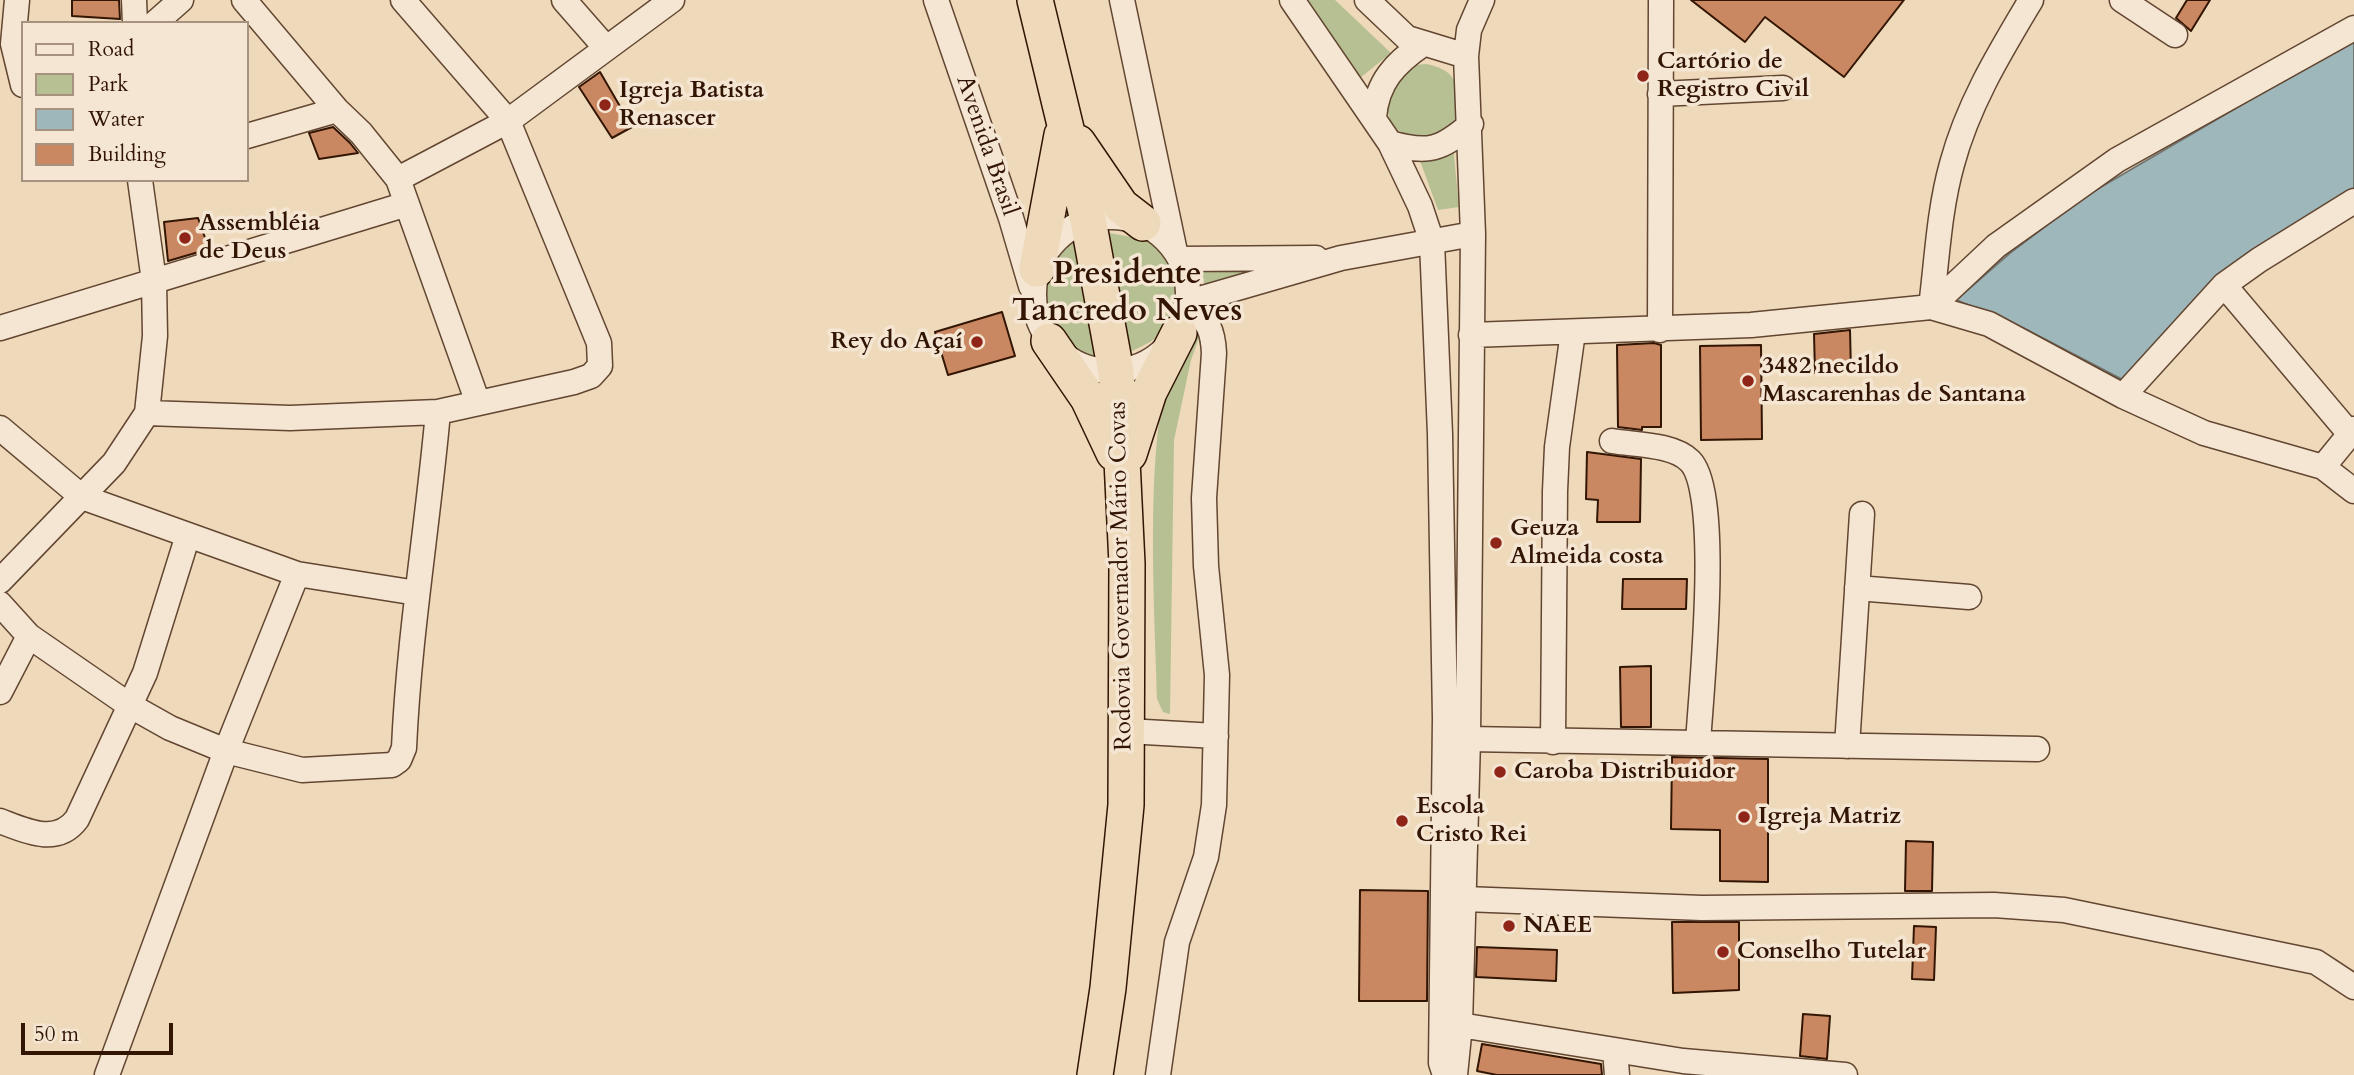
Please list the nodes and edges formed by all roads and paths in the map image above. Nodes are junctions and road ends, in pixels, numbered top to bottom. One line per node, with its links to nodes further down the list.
1 (17, 0): 24 (street)
2 (134, 0): 17 (street)
3 (181, 0): 18 (street)
4 (244, 0): 27 (street)
5 (404, 0): 29 (street)
6 (564, 0): 22 (street)
7 (673, 0): 22 (street)
8 (936, 0): 45 (street, Avenida Brasil)
9 (1035, 0): 30 (highway, Rodovia Governador Mário Covas)
10 (1122, 0): 42 (street)
11 (1292, 0): 28 (street)
12 (1367, 0): 21 (street)
13 (1482, 0): 23 (street)
14 (1661, 0): 26 (street)
15 (2031, 0): 47 (street)
16 (2122, 0): 20 (street)
17 (135, 21)
18 (157, 21)
19 (2354, 28): 47 (street)
20 (2175, 35)
21 (1423, 44): 23 (street); 28 (street)
22 (606, 48): 29 (street)
23 (1466, 56): 31 (street)
24 (21, 77)
25 (1783, 89): 26 (street)
26 (1660, 94): 50 (street)
27 (337, 110): 32 (street); 34 (street)
28 (1374, 117): 33 (street)
29 (508, 121): 34 (street); 56 (street)
30 (1065, 122): 38 (highway, Rodovia Governador Mário Covas); 39 (highway); 45 (highway)
31 (1471, 124): 33 (street); 40 (street)
32 (248, 136)
33 (1390, 143): 41 (street)
34 (398, 179): 37 (street)
35 (140, 182): 44 (street)
36 (2354, 201): 46 (street)
37 (407, 204): 44 (street); 56 (street)
38 (1088, 220): 39 (street); 45 (street); 54 (highway, Rodovia Governador Mário Covas)
39 (1143, 223): 42 (street)
40 (1473, 234): 41 (street); 52 (street)
41 (1432, 242): 43 (street); 61 (street)
42 (1177, 253): 43 (street); 48 (street)
43 (1342, 258): 48 (street)
44 (154, 281): 49 (street); 58 (street)
45 (1035, 281): 53 (street, Avenida Brasil)
46 (2224, 285): 55 (street); 60 (street)
47 (1931, 307): 50 (street); 55 (street)
48 (1185, 315): 54 (street); 65 (highway); 80 (street)
49 (0, 328)
50 (1660, 330): 51 (street)
51 (1573, 332): 52 (street); 82 (street)
52 (1471, 335): 62 (street)
53 (1049, 341): 54 (street); 65 (highway)
54 (1116, 372): 65 (highway, Rodovia Governador Mário Covas)
55 (2123, 396): 64 (street)
56 (478, 403): 57 (street)
57 (438, 412): 58 (street); 73 (street)
58 (147, 413): 67 (street)
59 (0, 428): 67 (street)
60 (2351, 431): 64 (street)
61 (1440, 434): 62 (street); 88 (street)
62 (1469, 435): 81 (street)
63 (1612, 441): 83 (street)
64 (2323, 467): 66 (street)
65 (1123, 478): 79 (highway, Rodovia Governador Mário Covas)
66 (2354, 491)
67 (82, 497): 69 (street); 71 (street)
68 (1862, 514): 72 (street)
69 (188, 535): 70 (street); 78 (street)
70 (297, 574): 73 (street); 86 (street)
71 (0, 581)
72 (1857, 588): 74 (street); 84 (street)
73 (417, 593): 86 (street)
74 (1969, 597)
75 (0, 604): 76 (street)
76 (29, 636): 77 (street); 78 (street)
77 (0, 692)
78 (129, 705): 86 (street); 87 (street)
79 (1127, 731): 80 (street); 94 (highway, Rodovia Governador Mário Covas)
80 (1216, 736): 95 (street)
81 (1468, 739): 82 (street); 88 (street)
82 (1553, 742): 83 (street)
83 (1698, 743): 84 (street)
84 (1847, 746): 85 (street)
85 (2037, 749)
86 (226, 751): 93 (street)
87 (0, 821)
88 (1455, 831): 89 (street); 96 (street)
89 (1464, 899): 90 (street); 91 (street)
90 (2354, 987)
91 (1460, 1025): 92 (street); 97 (street)
92 (1615, 1050): 98 (street); 99 (street)
93 (107, 1075)
94 (1095, 1075)
95 (1158, 1075)
96 (1445, 1075)
97 (1455, 1075)
98 (1617, 1075)
99 (1845, 1075)

